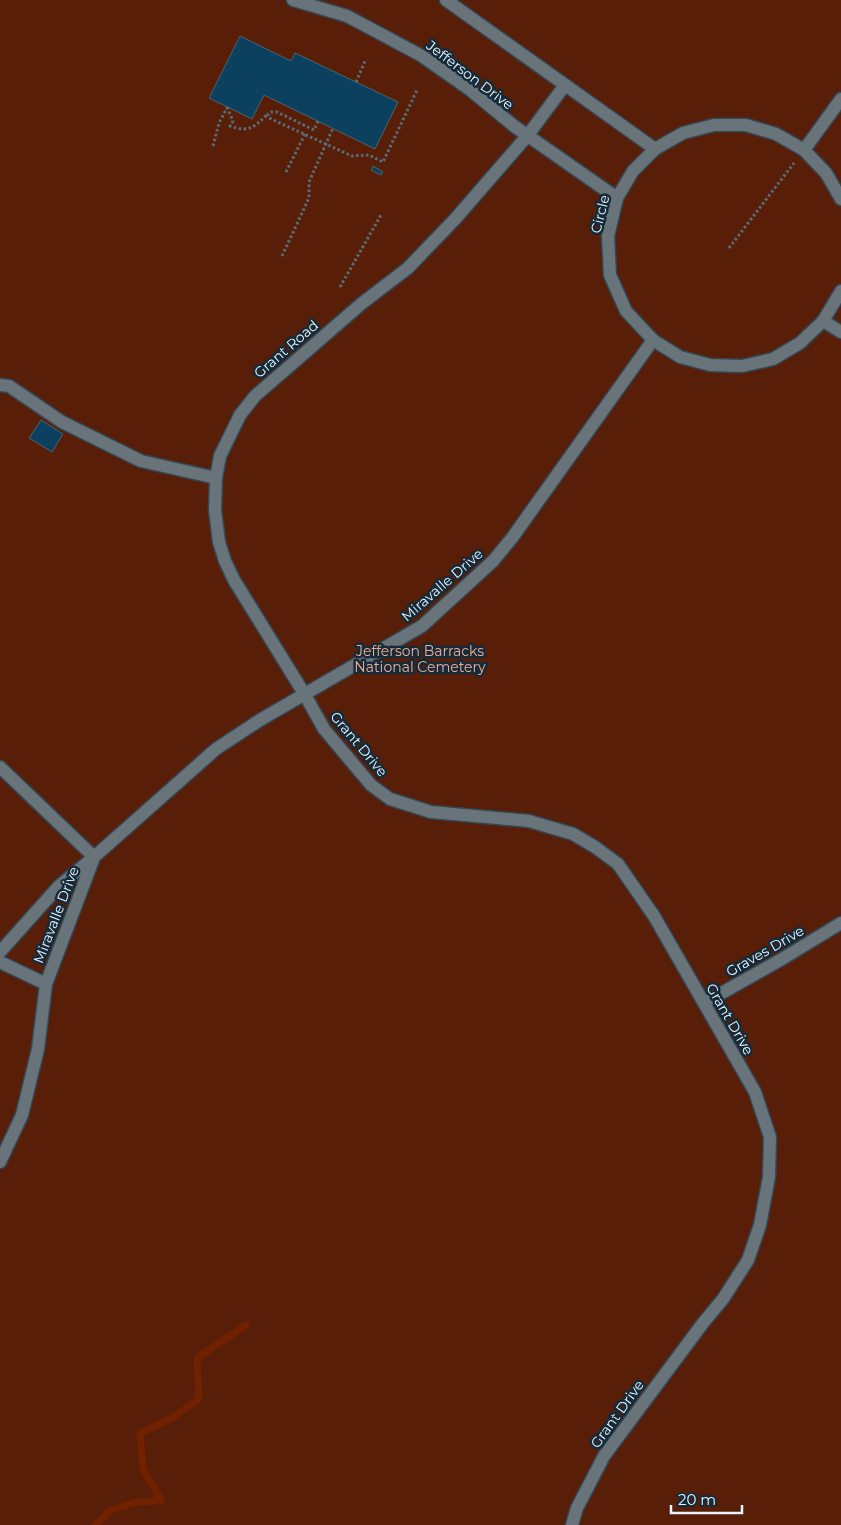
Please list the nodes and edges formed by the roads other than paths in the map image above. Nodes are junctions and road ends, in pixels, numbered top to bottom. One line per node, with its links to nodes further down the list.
1 (293, 0): 5 (lane, Jefferson Drive)
2 (446, 0): 3 (lane)
3 (565, 85): 5 (lane, Grant Road); 6 (lane)
4 (841, 99): 7 (lane)
5 (528, 135): 8 (lane, Jefferson Drive); 15 (lane, Grant Road)
6 (655, 149): 7 (lane, Circle); 8 (lane, Circle)
7 (804, 150): 9 (lane, Circle)
8 (617, 198): 13 (lane, Circle)
9 (841, 199)
10 (841, 291): 11 (lane, Circle)
11 (823, 321): 12 (lane); 13 (lane, Circle)
12 (841, 332)
13 (653, 340): 16 (lane, Miravalle Drive)
14 (0, 385): 15 (lane)
15 (216, 478): 16 (lane, Grant Road)
16 (305, 695): 18 (lane, Miravalle Drive); 23 (lane, Grant Drive)
17 (0, 767): 18 (lane)
18 (94, 858): 20 (lane, Miravalle Drive); 22 (lane, Miravalle Drive)
19 (841, 923): 23 (lane, Graves Drive)
20 (0, 952)
21 (0, 962): 22 (lane, Miravalle Drive)
22 (46, 984): 24 (lane, Miravalle Drive)
23 (704, 1003): 25 (lane, Grant Drive)
24 (0, 1162)
25 (572, 1525)

